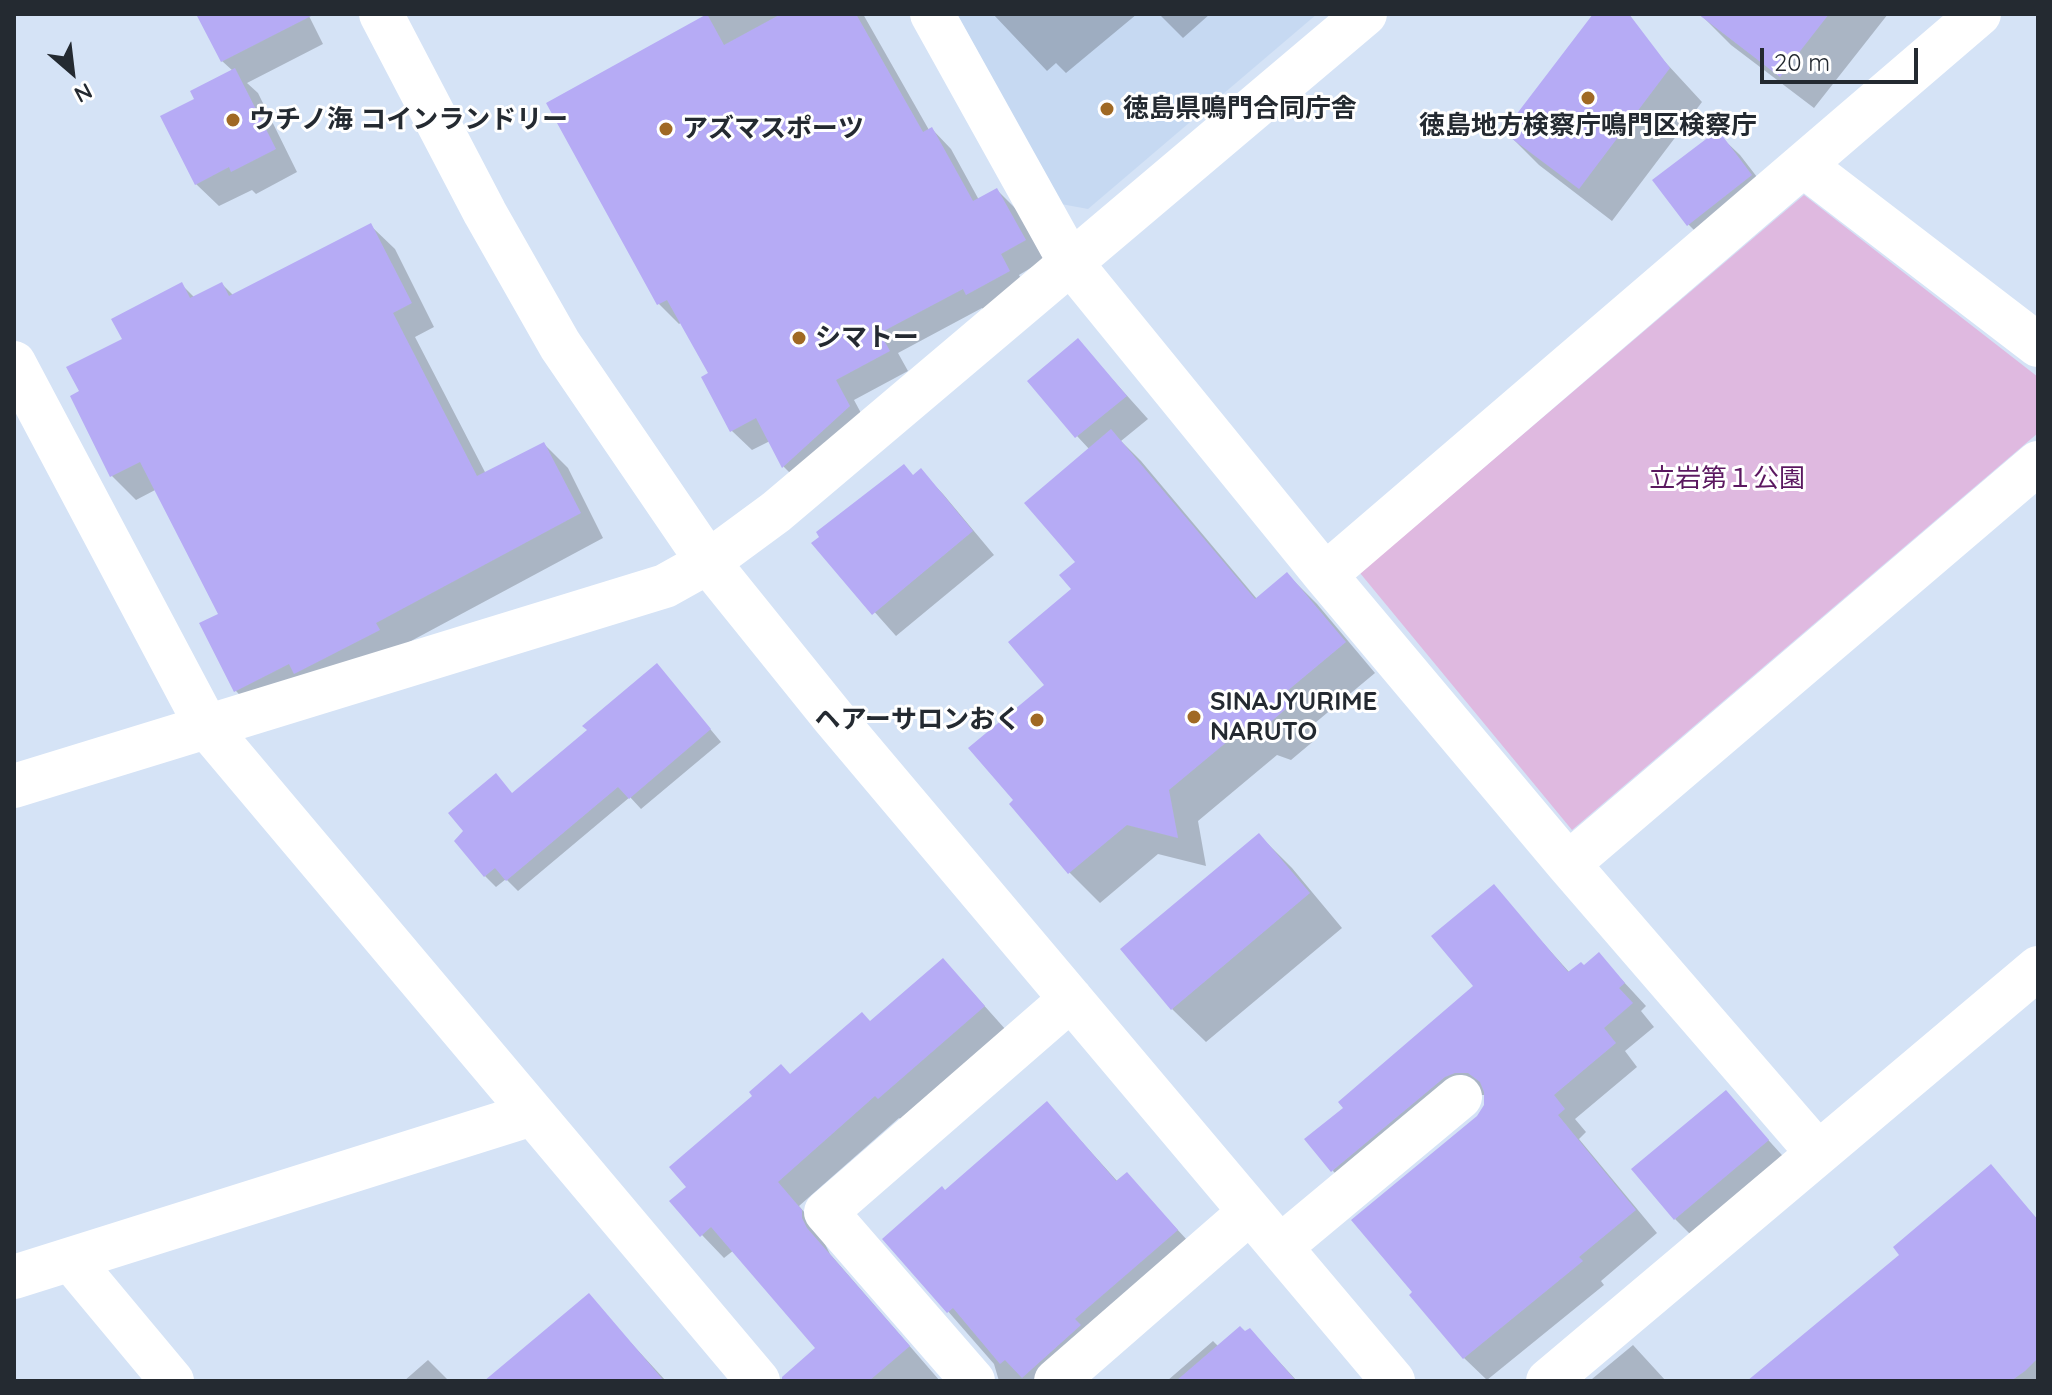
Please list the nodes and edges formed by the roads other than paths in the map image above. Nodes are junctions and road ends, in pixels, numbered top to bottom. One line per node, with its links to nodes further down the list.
1 (381, 14): 10 (street)
2 (932, 14): 6 (street)
3 (1365, 14): 6 (street)
4 (1979, 14): 5 (street)
5 (1803, 165): 7 (street); 11 (street)
6 (1070, 262): 10 (street); 11 (street)
7 (2038, 345)
8 (16, 371): 12 (street)
9 (2038, 463): 14 (street)
10 (708, 562): 12 (street); 16 (street)
11 (1325, 575): 14 (street)
12 (207, 727): 13 (street); 18 (street)
13 (14, 786)
14 (1568, 864): 19 (street)
15 (2038, 968): 19 (street)
16 (1071, 999): 20 (street); 26 (street)
17 (1460, 1097): 21 (street)
18 (532, 1114): 22 (street); 25 (street)
19 (1818, 1153): 29 (street)
20 (1250, 1212): 21 (street); 27 (street)
21 (1280, 1247): 28 (street)
22 (71, 1260): 23 (street); 24 (street)
23 (14, 1277)
24 (172, 1381)
25 (758, 1381)
26 (973, 1381)
27 (1056, 1381)
28 (1393, 1381)
29 (1548, 1381)

